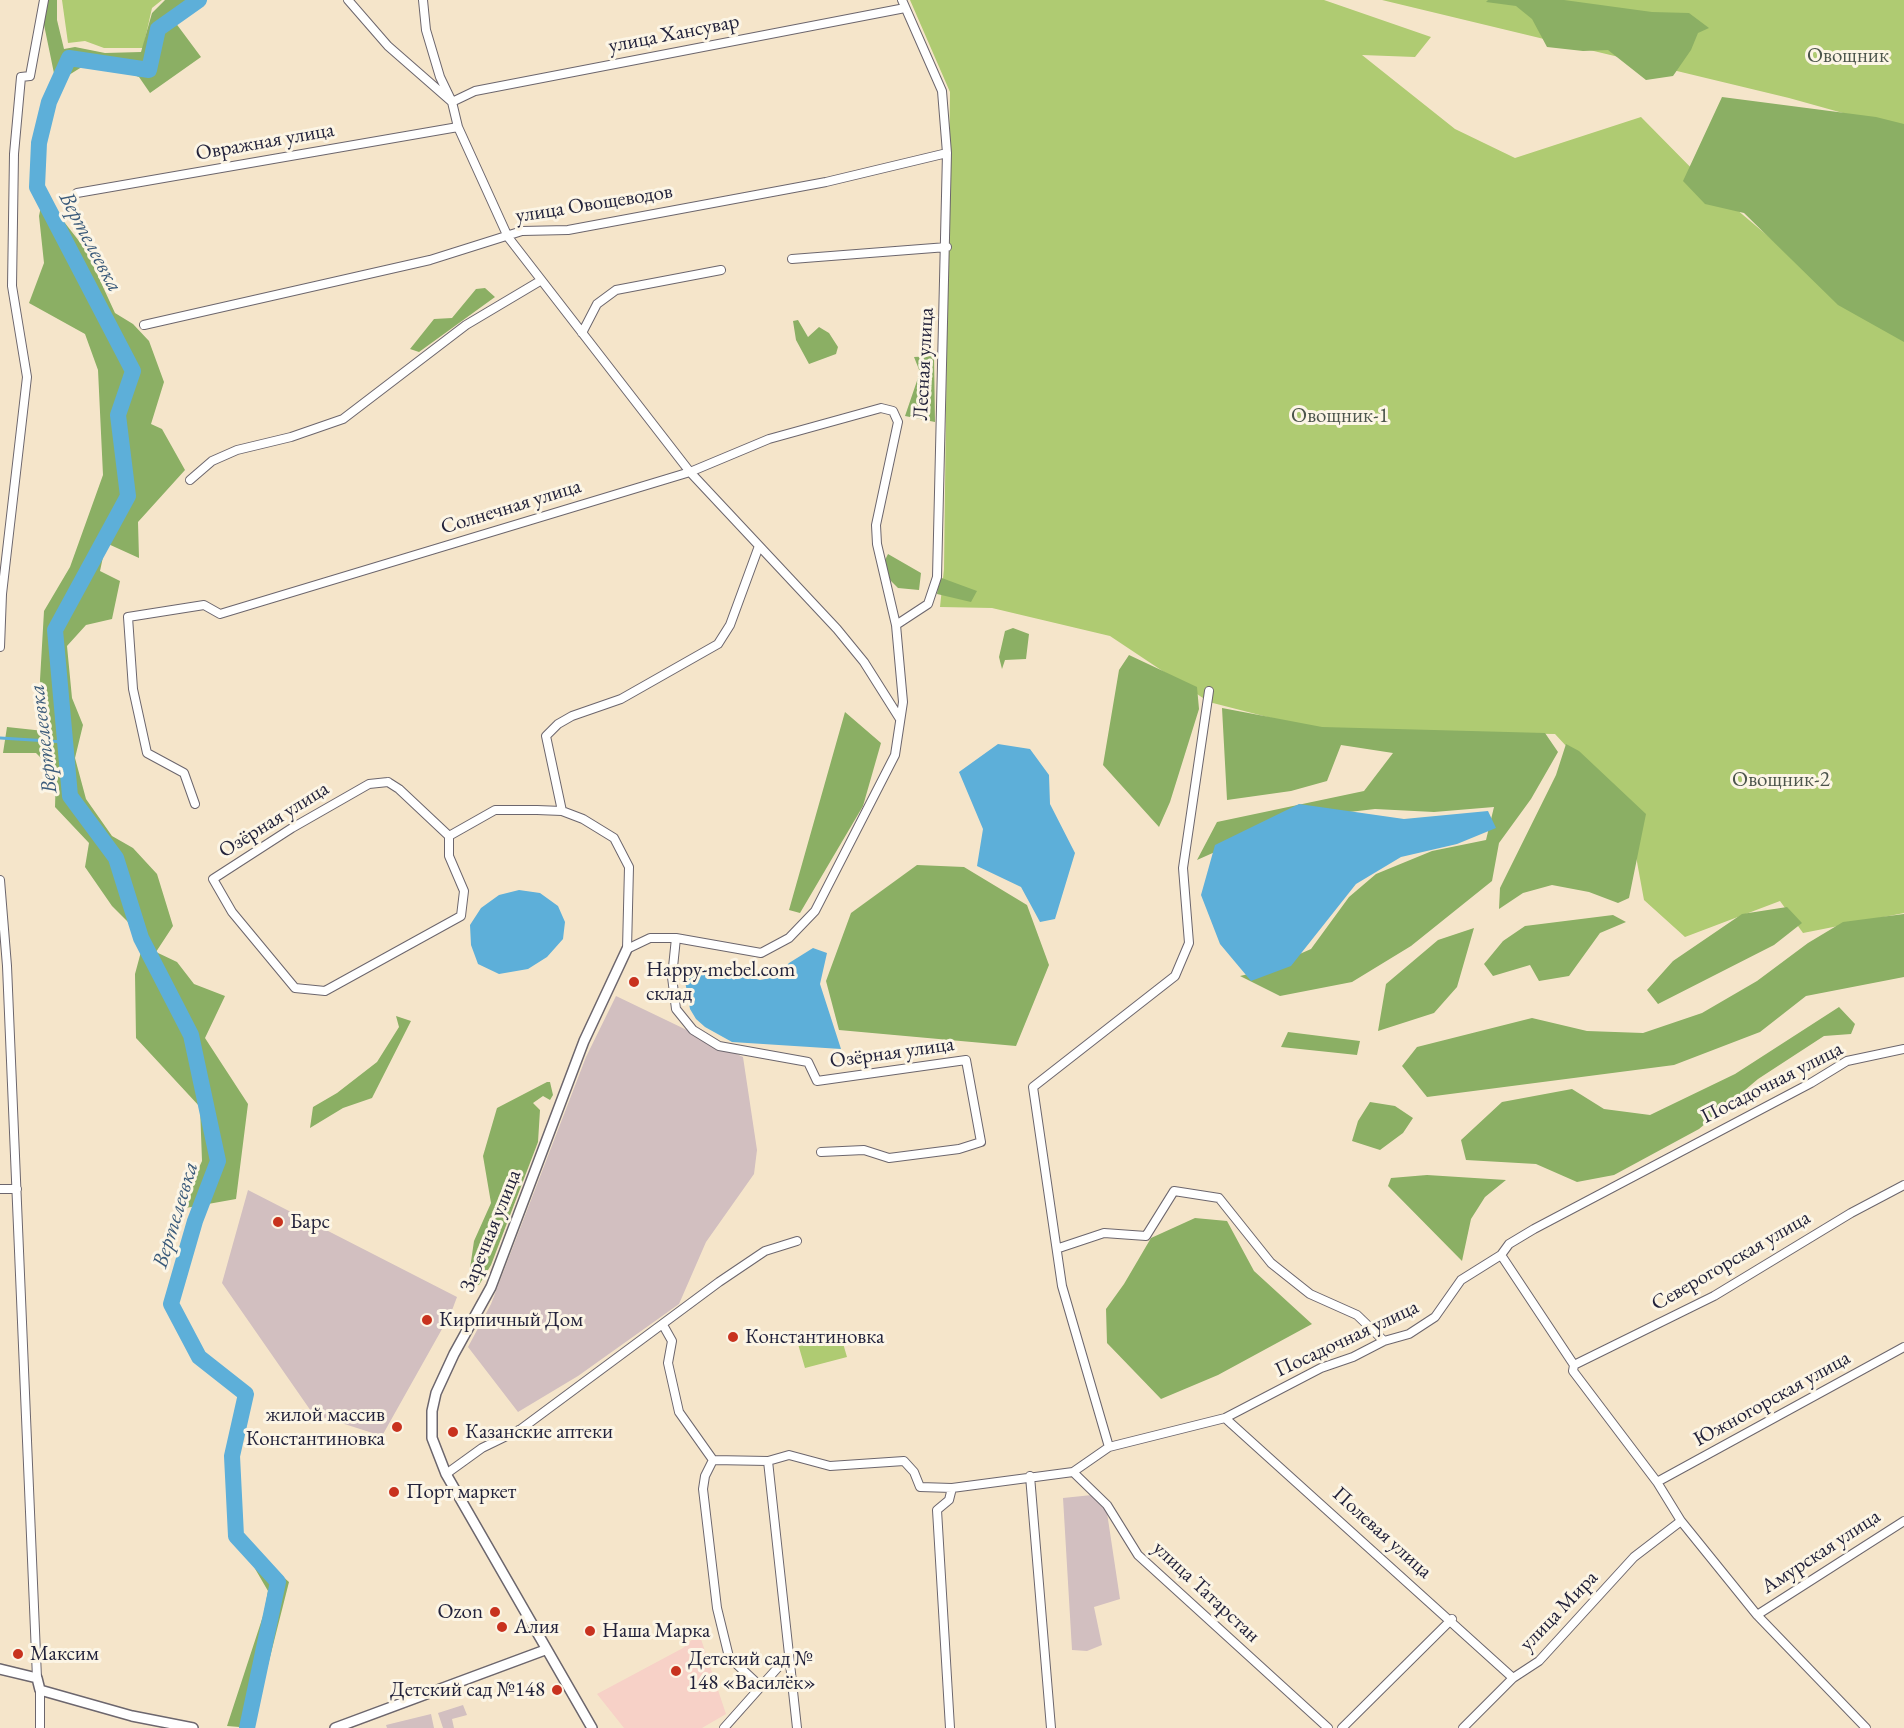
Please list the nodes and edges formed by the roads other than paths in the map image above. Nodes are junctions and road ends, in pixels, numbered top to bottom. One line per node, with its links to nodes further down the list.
1 (44, 0): 20 (street)
2 (348, 0): 5 (street)
3 (423, 0): 5 (street)
4 (903, 4): 5 (street, улица Хансувар); 7 (street, Лесная улица)
5 (452, 102): 6 (street)
6 (459, 127): 8 (street, Овражная улица); 9 (street)
7 (947, 153): 9 (street, улица Овощеводов); 10 (street, Лесная улица)
8 (77, 193)
9 (508, 237): 13 (street); 14 (street, улица Овощеводов)
10 (947, 247): 11 (street); 19 (street, Лесная улица)
11 (792, 260)
12 (721, 270): 15 (street)
13 (540, 281): 15 (street); 17 (street)
14 (144, 325)
15 (582, 333): 16 (street)
16 (690, 472): 18 (street); 19 (street, Солнечная улица); 23 (street, Солнечная улица)
17 (190, 480)
18 (759, 546): 22 (street); 24 (street)
19 (896, 625): 22 (street)
20 (0, 647)
21 (1209, 691): 35 (street)
22 (900, 719): 27 (street)
23 (195, 804)
24 (562, 811): 25 (street); 28 (street)
25 (449, 836): 25 (street, Озёрная улица)
26 (0, 880): 32 (street)
27 (676, 938): 28 (street); 30 (street, Озёрная улица)
28 (627, 949): 46 (street, Заречная улица)
29 (1904, 1048): 36 (street, Посадочная улица)
30 (821, 1152)
31 (1904, 1185): 40 (street, Северогорская улица)
32 (17, 1189): 33 (street); 58 (street)
33 (0, 1190)
34 (797, 1241): 37 (street)
35 (1059, 1248): 38 (street); 42 (street)
36 (1501, 1255): 38 (street, Посадочная улица); 40 (street)
37 (663, 1325): 43 (street); 46 (street)
38 (1384, 1341): 41 (street, Посадочная улица)
39 (1904, 1347): 48 (street, Южногорская улица)
40 (1574, 1365): 48 (street)
41 (1225, 1418): 42 (street, Посадочная улица); 53 (street, Полевая улица)
42 (1109, 1447): 45 (street, Посадочная улица)
43 (713, 1460): 44 (street); 59 (street)
44 (768, 1461): 49 (street, Посадочная улица); 55 (street)
45 (1073, 1472): 47 (street, Посадочная улица); 69 (street, улица Татарстан)
46 (446, 1474): 54 (street, Заречная улица)
47 (1030, 1476): 49 (street, Посадочная улица); 68 (street)
48 (1656, 1482): 50 (street)
49 (952, 1488): 67 (street)
50 (1682, 1521): 52 (street); 57 (street, улица Мира)
51 (1904, 1521): 52 (street, Амурская улица)
52 (1757, 1615): 72 (street)
53 (1452, 1619): 57 (street, Полевая улица); 70 (street)
54 (545, 1650): 63 (street); 64 (street, Заречная улица)
55 (789, 1656): 59 (street); 66 (street)
56 (0, 1669): 58 (street)
57 (1513, 1677): 71 (street, улица Мира)
58 (37, 1678): 60 (street)
59 (761, 1687): 65 (street)
60 (40, 1690): 61 (street); 62 (street)
61 (40, 1728)
62 (194, 1728)
63 (335, 1728)
64 (592, 1728)
65 (724, 1728)
66 (797, 1728)
67 (950, 1728)
68 (1051, 1728)
69 (1328, 1728)
70 (1342, 1728)
71 (1463, 1728)
72 (1866, 1728)

